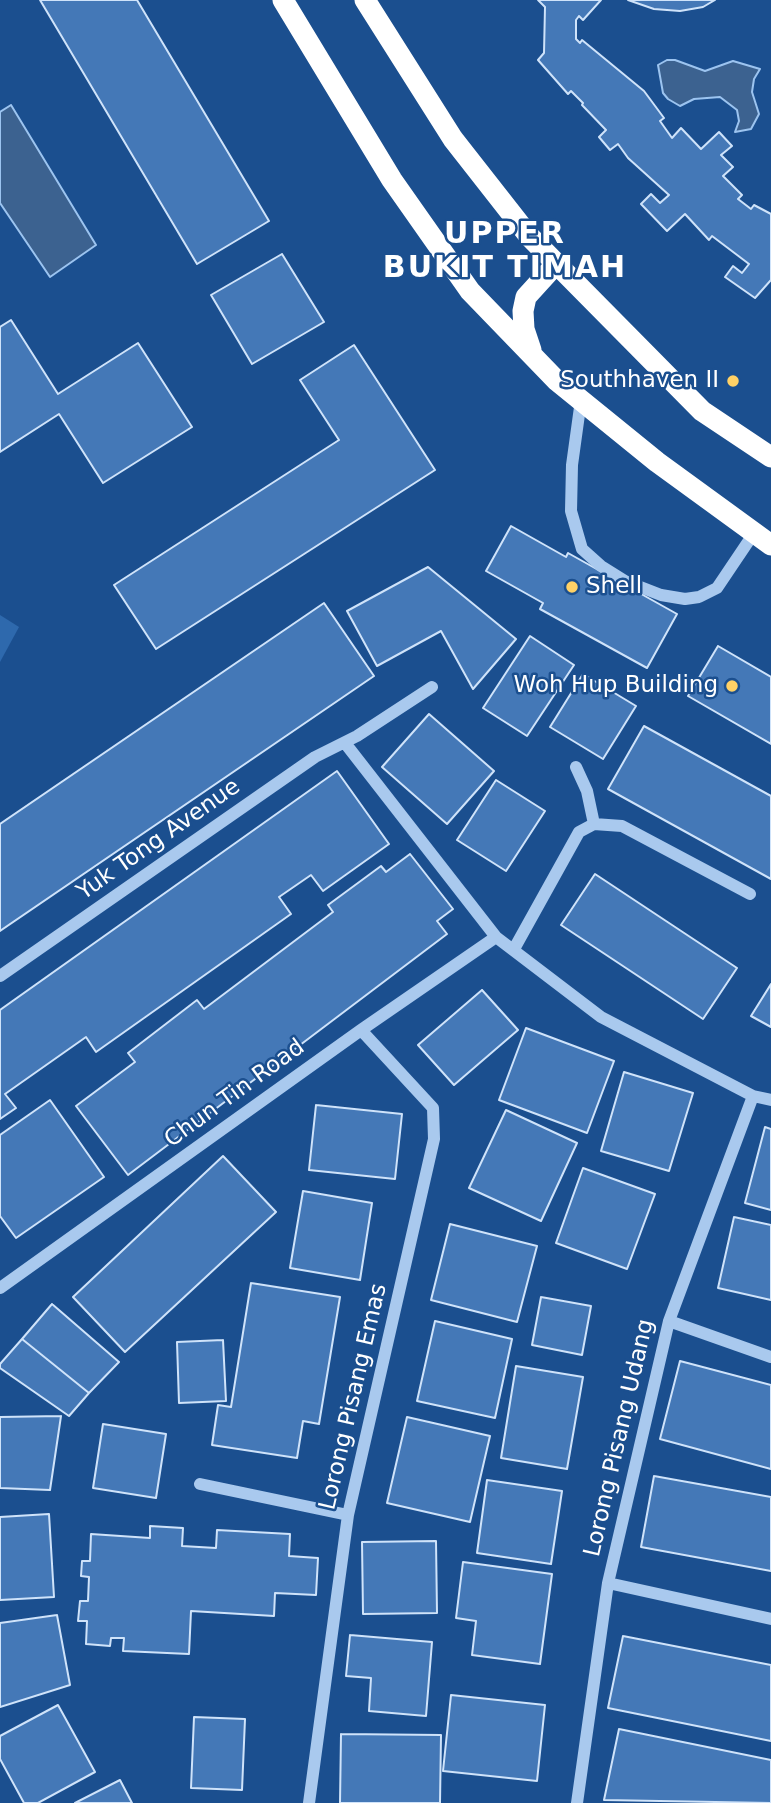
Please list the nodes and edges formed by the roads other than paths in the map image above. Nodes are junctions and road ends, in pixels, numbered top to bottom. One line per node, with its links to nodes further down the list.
1 (283, 0): 4 (highway)
2 (365, 0): 3 (highway)
3 (556, 264): 4 (highway); 6 (highway)
4 (533, 356): 5 (highway)
5 (581, 400): 7 (highway); 7 (street)
6 (771, 457)
7 (762, 539)
8 (432, 687): 9 (street, Yuk Tong Avenue)
9 (345, 743): 13 (street); 15 (street, Yuk Tong Avenue)
10 (576, 767): 11 (street)
11 (594, 824): 12 (street); 14 (street)
12 (750, 894)
13 (496, 937): 14 (street); 16 (street, Chun Tin Road)
14 (514, 949): 17 (street)
15 (0, 976)
16 (361, 1030): 19 (street, Chun Tin Road); 23 (street, Lorong Pisang Emas)
17 (753, 1096): 18 (street); 20 (street, Lorong Pisang Udang)
18 (771, 1100)
19 (0, 1288)
20 (669, 1321): 21 (street); 24 (street, Lorong Pisang Udang)
21 (771, 1357)
22 (200, 1484): 23 (street)
23 (348, 1515): 26 (street, Lorong Pisang Emas)
24 (608, 1583): 25 (street); 27 (street, Lorong Pisang Udang)
25 (771, 1619)
26 (309, 1803)
27 (577, 1803)

